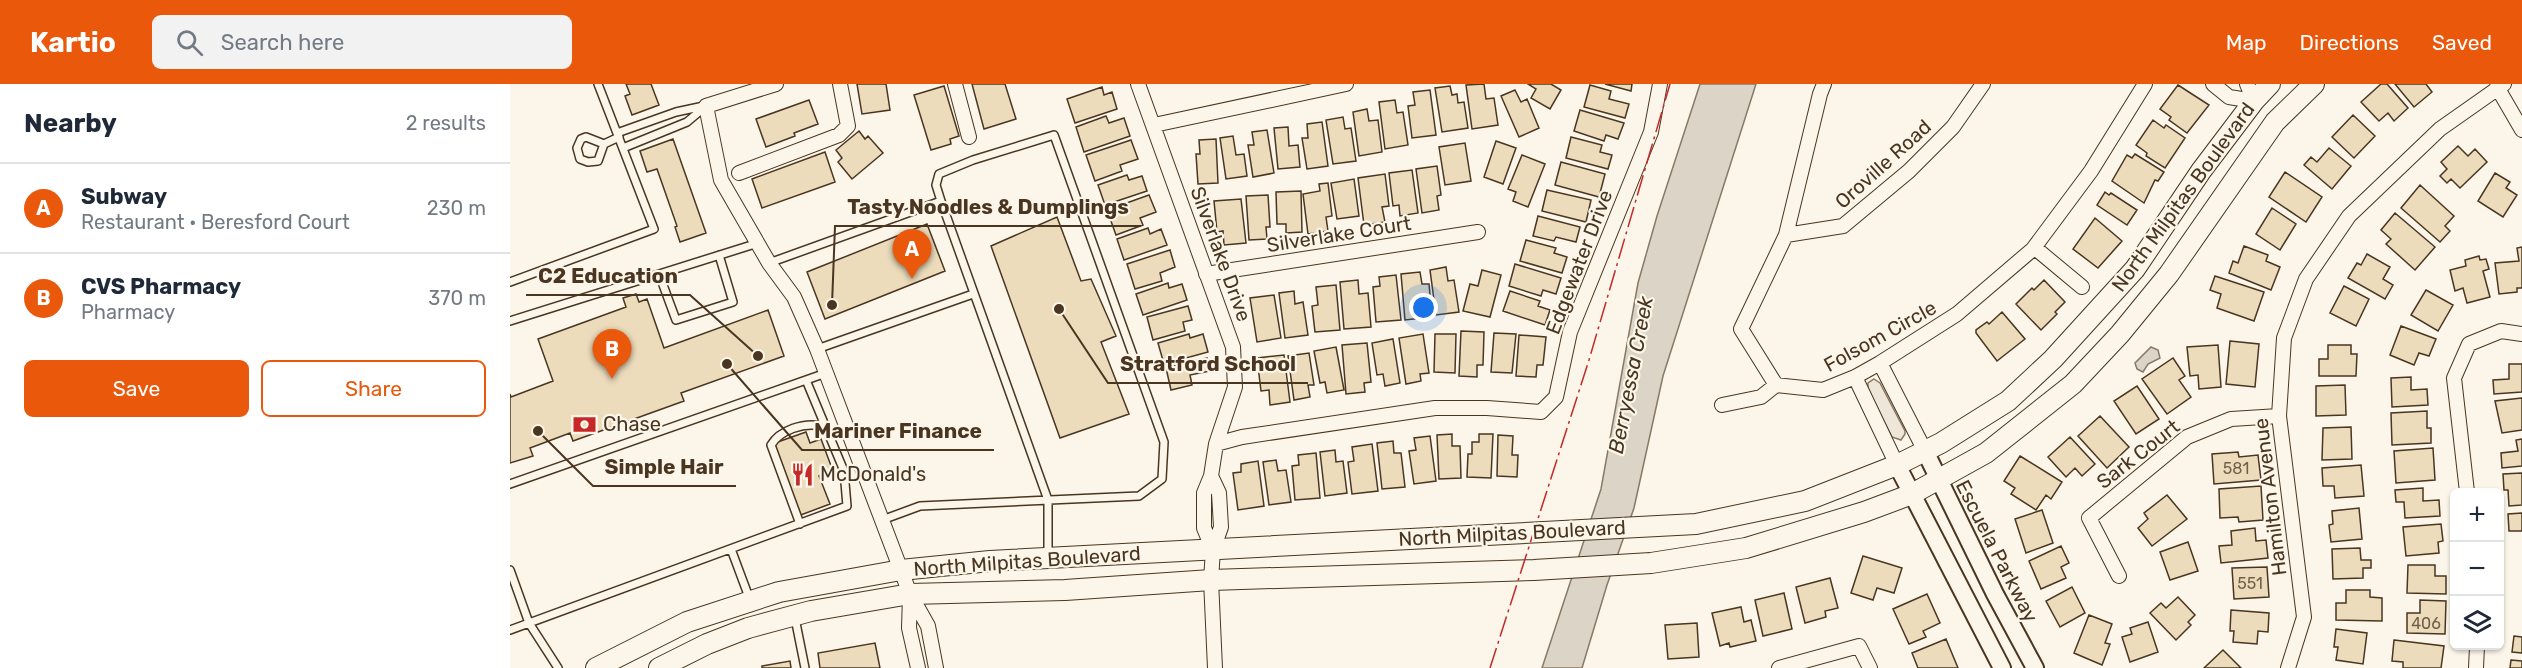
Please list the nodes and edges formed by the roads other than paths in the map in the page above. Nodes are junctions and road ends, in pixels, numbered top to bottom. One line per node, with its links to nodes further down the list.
1 (598, 84): 20 (lane)
2 (776, 84): 16 (street)
3 (840, 84): 24 (street)
4 (955, 84): 21 (street)
5 (1138, 84): 18 (street, Silverlake Drive)
6 (1347, 84): 18 (street)
7 (1660, 84): 47 (street, Edgewater Drive)
8 (1824, 84): 27 (street)
9 (1983, 84): 27 (street, Oroville Road)
10 (2145, 84): 29 (street, Folsom Circle)
11 (2213, 84): 15 (street)
12 (2270, 84): 15 (main road, North Milpitas Boulevard)
13 (2314, 84): 17 (main road, North Milpitas Boulevard)
14 (2500, 86): 19 (street); 46 (street, Hamilton Avenue)
15 (2250, 92): 17 (main road); 49 (main road, North Milpitas Boulevard)
16 (706, 106): 20 (lane); 23 (lane); 28 (street)
17 (2275, 122): 51 (main road, North Milpitas Boulevard)
18 (1154, 125): 33 (street, Silverlake Drive)
19 (2522, 130)
20 (618, 135): 22 (lane); 23 (lane)
21 (969, 136)
22 (604, 144)
23 (622, 148): 34 (lane)
24 (739, 173)
25 (941, 201): 31 (lane); 36 (lane); 55 (lane)
26 (1478, 232): 33 (street, Silverlake Court)
27 (1786, 235): 44 (street)
28 (758, 243): 30 (lane); 31 (street)
29 (2035, 248): 35 (street); 40 (street, Folsom Circle)
30 (719, 255): 32 (lane); 32 (lane)
31 (769, 263): 39 (street)
32 (659, 274): 37 (lane)
33 (1206, 274): 47 (street, Silverlake Drive)
34 (510, 282)
35 (2082, 287)
36 (973, 294): 39 (lane); 55 (lane)
37 (510, 321)
38 (2522, 334): 53 (street)
39 (818, 349): 41 (street)
40 (1880, 363): 42 (street, Folsom Circle); 49 (street)
41 (826, 373): 43 (lane); 56 (street)
42 (1855, 377): 44 (street, Folsom Circle); 50 (street)
43 (806, 380): 48 (lane); 52 (lane)
44 (1776, 385): 45 (street)
45 (1722, 405)
46 (2279, 416): 63 (street, Sark Court); 83 (street, Hamilton Avenue)
47 (1216, 444): 59 (street, Silverlake Drive)
48 (834, 446): 57 (lane); 57 (lane)
49 (1924, 451): 50 (main road, North Milpitas Boulevard); 51 (street, Escuela Parkway)
50 (1897, 465): 54 (street); 59 (main road, North Milpitas Boulevard)
51 (1938, 481): 54 (main road, North Milpitas Boulevard); 82 (street, Escuela Parkway)
52 (510, 484)
53 (2467, 488)
54 (1912, 494): 64 (main road, North Milpitas Boulevard); 81 (street)
55 (1048, 500): 56 (lane); 60 (lane)
56 (882, 520): 62 (street)
57 (800, 524): 58 (lane)
58 (731, 549): 66 (lane); 68 (lane)
59 (1213, 550): 60 (main road, North Milpitas Boulevard); 64 (street, Silverlake Drive)
60 (1048, 558): 62 (main road, North Milpitas Boulevard)
61 (510, 570): 68 (lane)
62 (901, 570): 65 (street); 66 (main road, North Milpitas Boulevard)
63 (2119, 576)
64 (1211, 580): 65 (main road, North Milpitas Boulevard); 78 (street, Silverlake Drive)
65 (910, 594): 67 (main road, North Milpitas Boulevard); 76 (street); 77 (street)
66 (750, 602): 73 (main road, North Milpitas Boulevard)
67 (795, 615): 71 (main road, North Milpitas Boulevard); 75 (lane)
68 (529, 623): 69 (lane); 72 (lane)
69 (510, 630)
70 (2477, 650): 84 (street)
71 (682, 662): 74 (main road, North Milpitas Boulevard)
72 (558, 668)
73 (596, 668)
74 (659, 668)
75 (805, 668)
76 (918, 668)
77 (936, 668)
78 (1215, 668)
79 (1779, 668): 80 (street)
80 (1870, 668)
81 (2002, 668)
82 (2035, 668)
83 (2288, 668)
84 (2476, 668)

